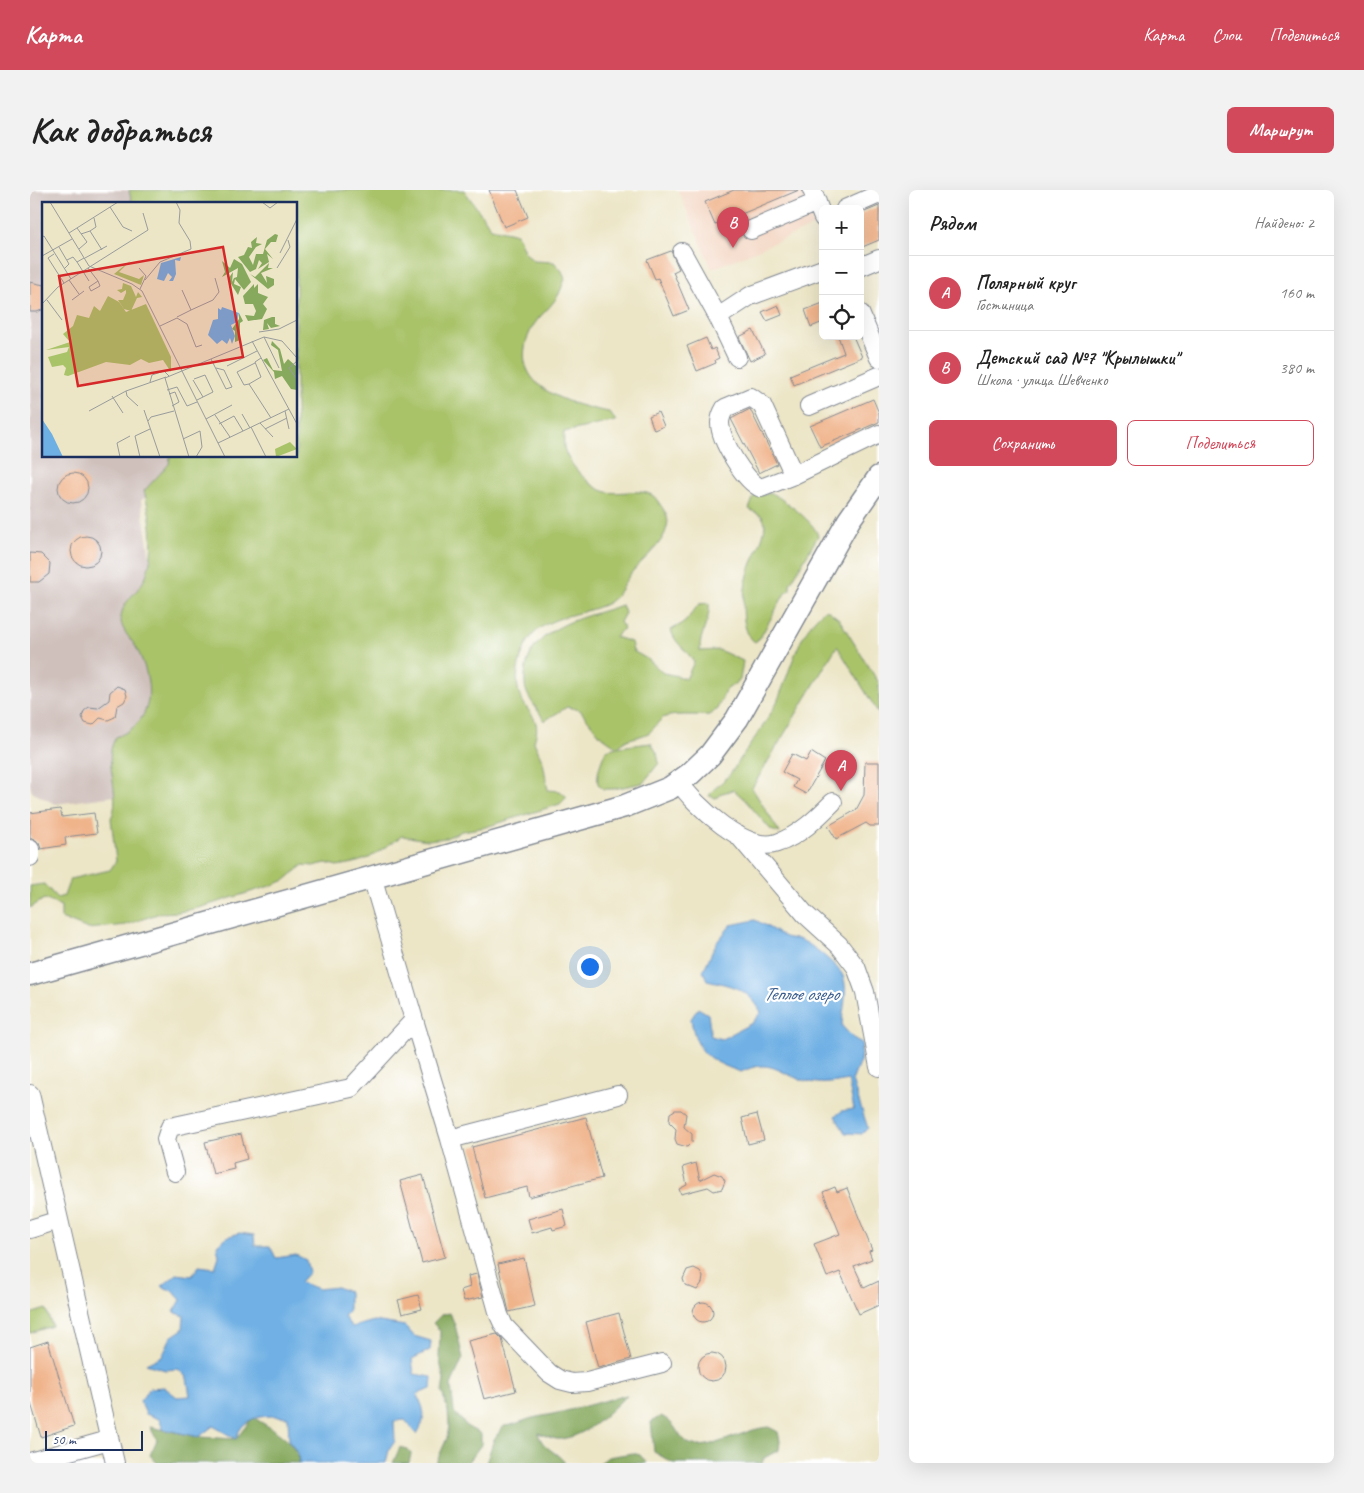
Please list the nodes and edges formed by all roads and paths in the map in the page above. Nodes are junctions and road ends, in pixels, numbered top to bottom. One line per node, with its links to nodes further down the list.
1 (879, 194): 3 (street)
2 (817, 203): 4 (street)
3 (854, 205)
4 (751, 230)
5 (682, 252): 9 (street)
6 (879, 259): 7 (street)
7 (864, 265)
8 (819, 270): 9 (street)
9 (718, 317): 11 (street)
10 (864, 322): 12 (street)
11 (737, 357)
12 (879, 358)
13 (879, 376): 14 (street)
14 (809, 406)
15 (879, 434): 16 (street)
16 (794, 475): 16 (street)
17 (879, 477): 18 (main road)
18 (680, 782): 20 (street); 23 (main road)
19 (833, 802): 20 (street)
20 (738, 835): 26 (street)
21 (30, 849): 22 (street)
22 (30, 858)
23 (372, 877): 24 (main road); 25 (street)
24 (30, 974)
25 (414, 1020): 29 (street); 30 (street)
26 (879, 1067)
27 (30, 1094): 31 (street)
28 (618, 1095): 29 (street)
29 (450, 1139): 33 (street)
30 (175, 1172)
31 (59, 1220): 32 (street); 34 (street)
32 (30, 1229)
33 (662, 1363)
34 (110, 1440): 35 (street); 36 (street)
35 (30, 1462)
36 (115, 1463)

